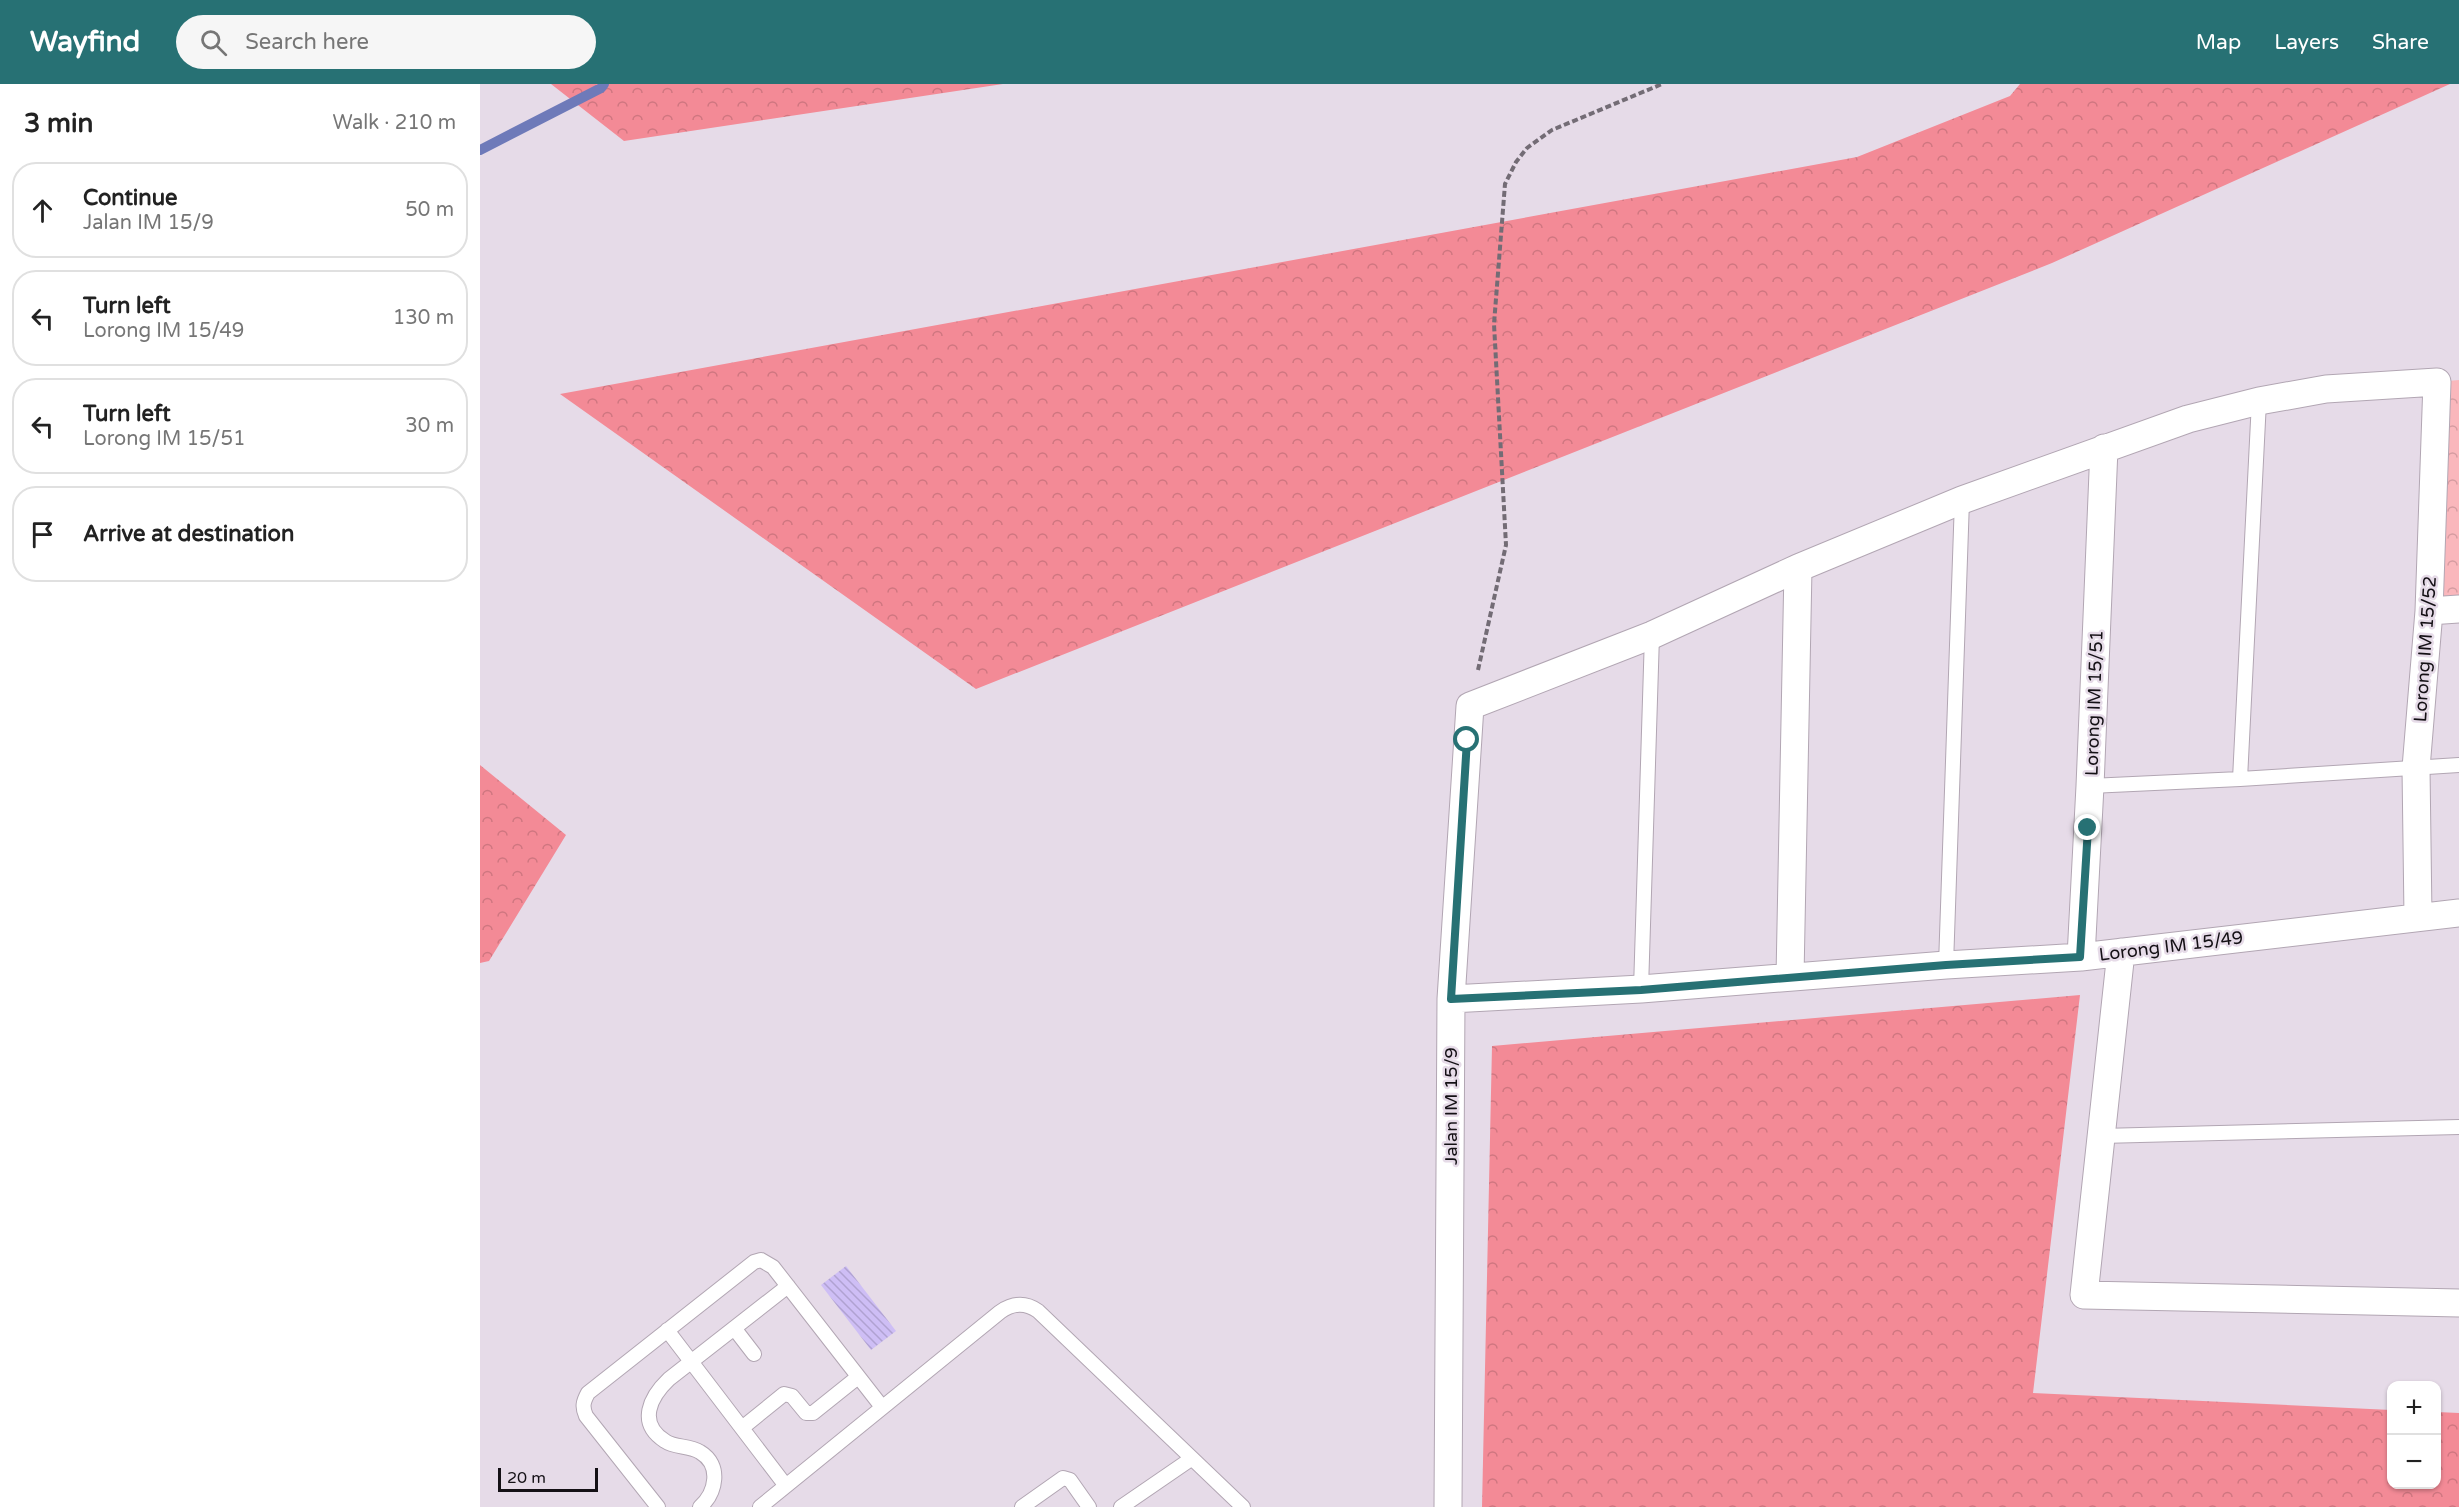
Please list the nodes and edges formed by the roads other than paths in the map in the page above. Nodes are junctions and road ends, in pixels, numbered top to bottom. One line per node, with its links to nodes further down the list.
1 (2259, 401): 2 (street); 6 (street, Lorong IM 15/52); 10 (lane)
2 (2104, 448): 3 (street); 11 (street, Lorong IM 15/51)
3 (1962, 500): 4 (street); 16 (lane)
4 (1798, 568): 7 (street); 17 (street)
5 (2459, 609): 6 (street)
6 (2429, 611): 9 (street, Lorong IM 15/52)
7 (1652, 635): 18 (lane); 19 (street, Jalan IM 15/9)
8 (2459, 765): 9 (lane)
9 (2416, 768): 10 (lane); 13 (street, Lorong IM 15/52)
10 (2240, 779): 11 (lane)
11 (2090, 786): 15 (street, Lorong IM 15/51)
12 (2459, 913): 13 (street, Lorong IM 15/49)
13 (2418, 917): 14 (street, Lorong IM 15/49)
14 (2121, 952): 15 (street, Lorong IM 15/49); 21 (street)
15 (2080, 957): 16 (street, Lorong IM 15/49)
16 (1946, 965): 17 (street, Lorong IM 15/49)
17 (1790, 977): 18 (street, Lorong IM 15/49)
18 (1641, 990): 19 (street, Lorong IM 15/49)
19 (1451, 999): 40 (street, Jalan IM 15/9)
20 (2459, 1127): 21 (lane)
21 (2101, 1136): 23 (street)
22 (788, 1286): 24 (lane); 25 (lane); 28 (lane)
23 (2459, 1303)
24 (734, 1328): 26 (lane); 27 (lane)
25 (667, 1330): 27 (lane); 33 (lane)
26 (754, 1354)
27 (691, 1362): 30 (lane); 34 (lane)
28 (858, 1377): 29 (lane); 30 (lane)
29 (882, 1407): 31 (lane); 32 (lane)
30 (742, 1428): 32 (lane)
31 (1191, 1459): 38 (lane); 39 (lane)
32 (786, 1486): 35 (lane)
33 (658, 1507)
34 (700, 1507)
35 (760, 1507)
36 (1022, 1507): 37 (lane)
37 (1089, 1507)
38 (1121, 1507)
39 (1243, 1507)
40 (1448, 1507)

